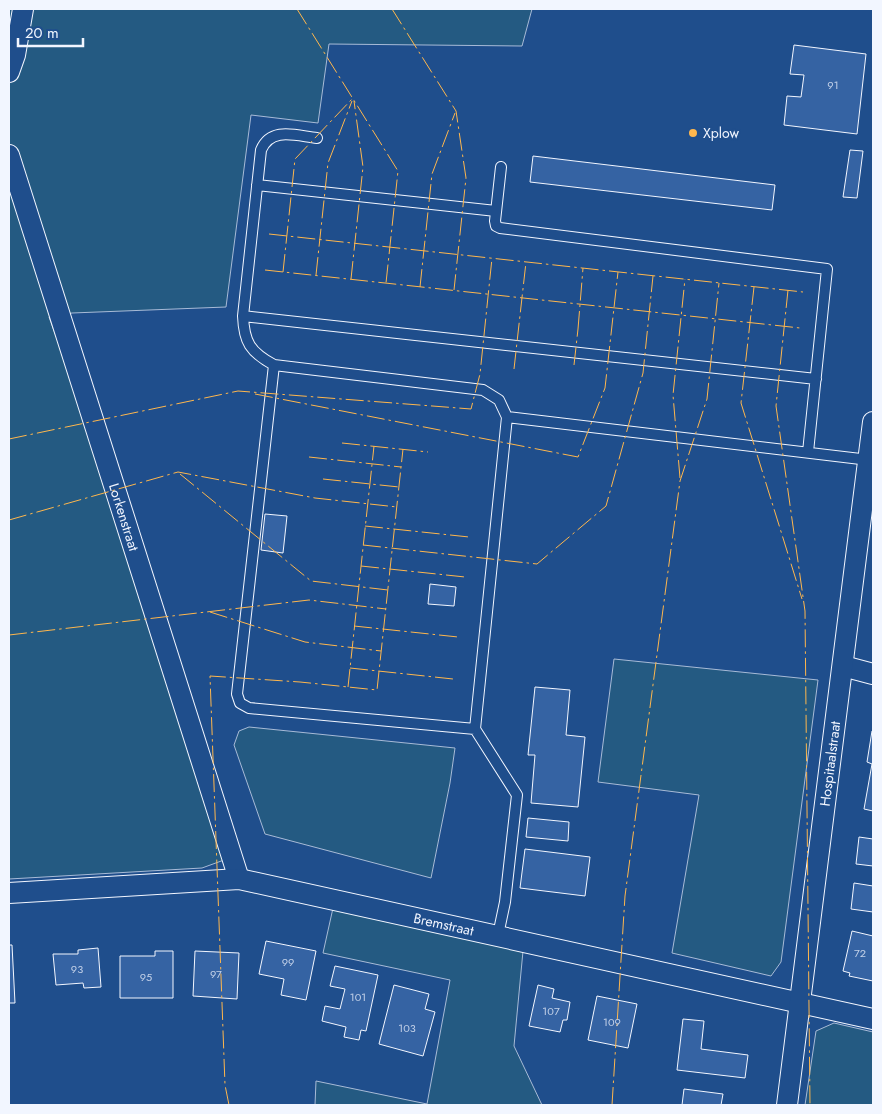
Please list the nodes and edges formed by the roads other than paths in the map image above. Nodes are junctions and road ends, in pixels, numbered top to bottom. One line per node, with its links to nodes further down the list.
1 (23, 9): 2 (street)
2 (9, 72)
3 (317, 138): 6 (lane)
4 (9, 155): 18 (street, Lorkenstraat)
5 (501, 167): 7 (lane)
6 (257, 185): 7 (lane); 8 (lane)
7 (496, 212): 10 (lane)
8 (243, 316): 9 (lane); 10 (lane)
9 (274, 365): 11 (lane); 17 (lane)
10 (816, 380): 13 (lane)
11 (507, 416): 13 (lane); 17 (lane)
12 (873, 422): 14 (street, Hospitaalstraat)
13 (808, 452): 14 (lane)
14 (869, 460): 15 (street, Hospitaalstraat)
15 (843, 666): 16 (street); 21 (street, Hospitaalstraat)
16 (873, 674)
17 (475, 730): 20 (lane)
18 (239, 878): 19 (street, Bremstraat); 20 (street, Bremstraat)
19 (9, 892)
20 (498, 936): 21 (street, Bremstraat)
21 (801, 1003): 22 (street, Bremstraat); 23 (street, Hospitaalstraat)
22 (873, 1019)
23 (787, 1105)

